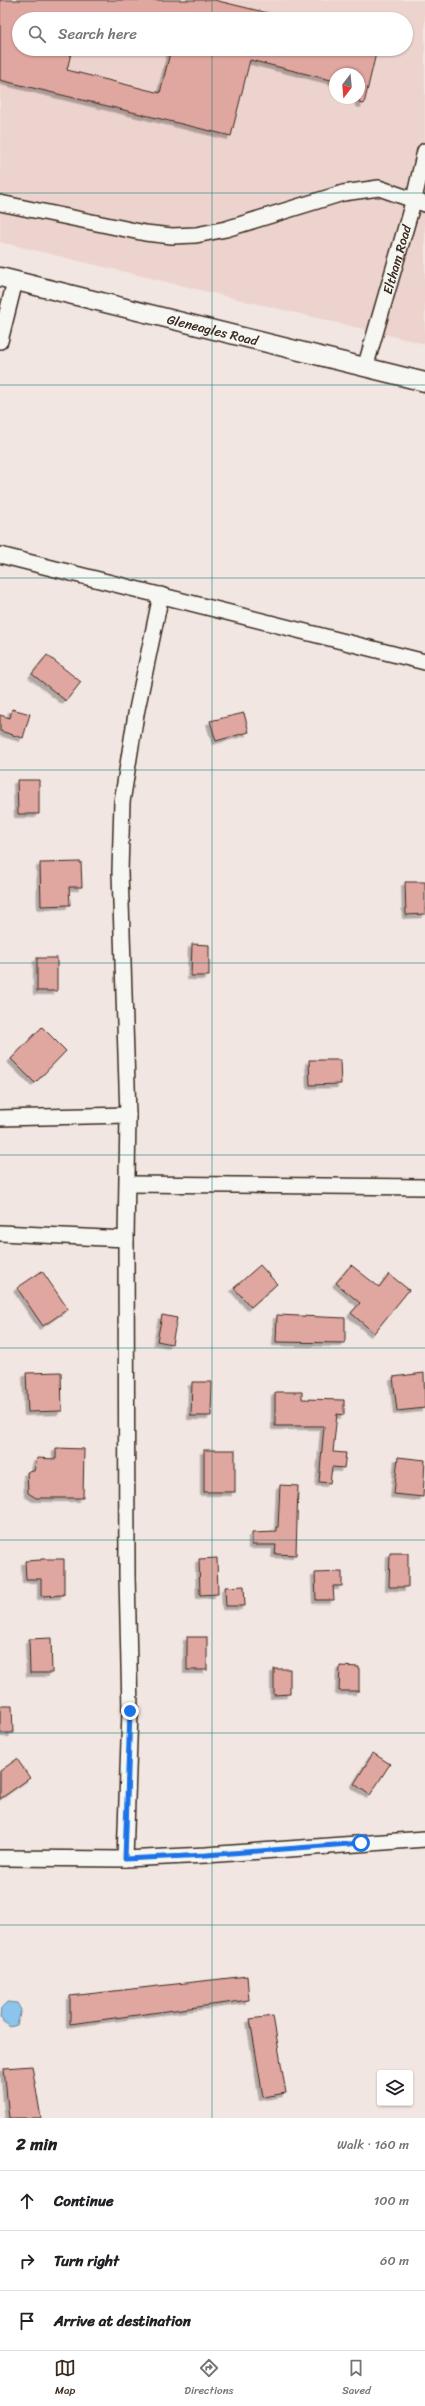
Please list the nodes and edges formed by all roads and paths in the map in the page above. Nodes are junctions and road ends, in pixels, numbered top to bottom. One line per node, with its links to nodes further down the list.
1 (425, 150): 2 (street, Eltham Road)
2 (419, 202): 3 (street); 6 (street, Eltham Road)
3 (0, 203)
4 (8, 279): 5 (street); 6 (street, Gleneagles Road)
5 (0, 341)
6 (365, 368): 7 (street, Gleneagles Road)
7 (425, 382)
8 (0, 555): 9 (street)
9 (161, 595): 10 (street); 11 (street)
10 (425, 662)
11 (128, 1115): 12 (street); 13 (street)
12 (0, 1118)
13 (128, 1184): 14 (street); 16 (street)
14 (425, 1187)
15 (0, 1233): 16 (street)
16 (126, 1239): 19 (street)
17 (425, 1839): 19 (street)
18 (0, 1858): 19 (street)
19 (125, 1859)

